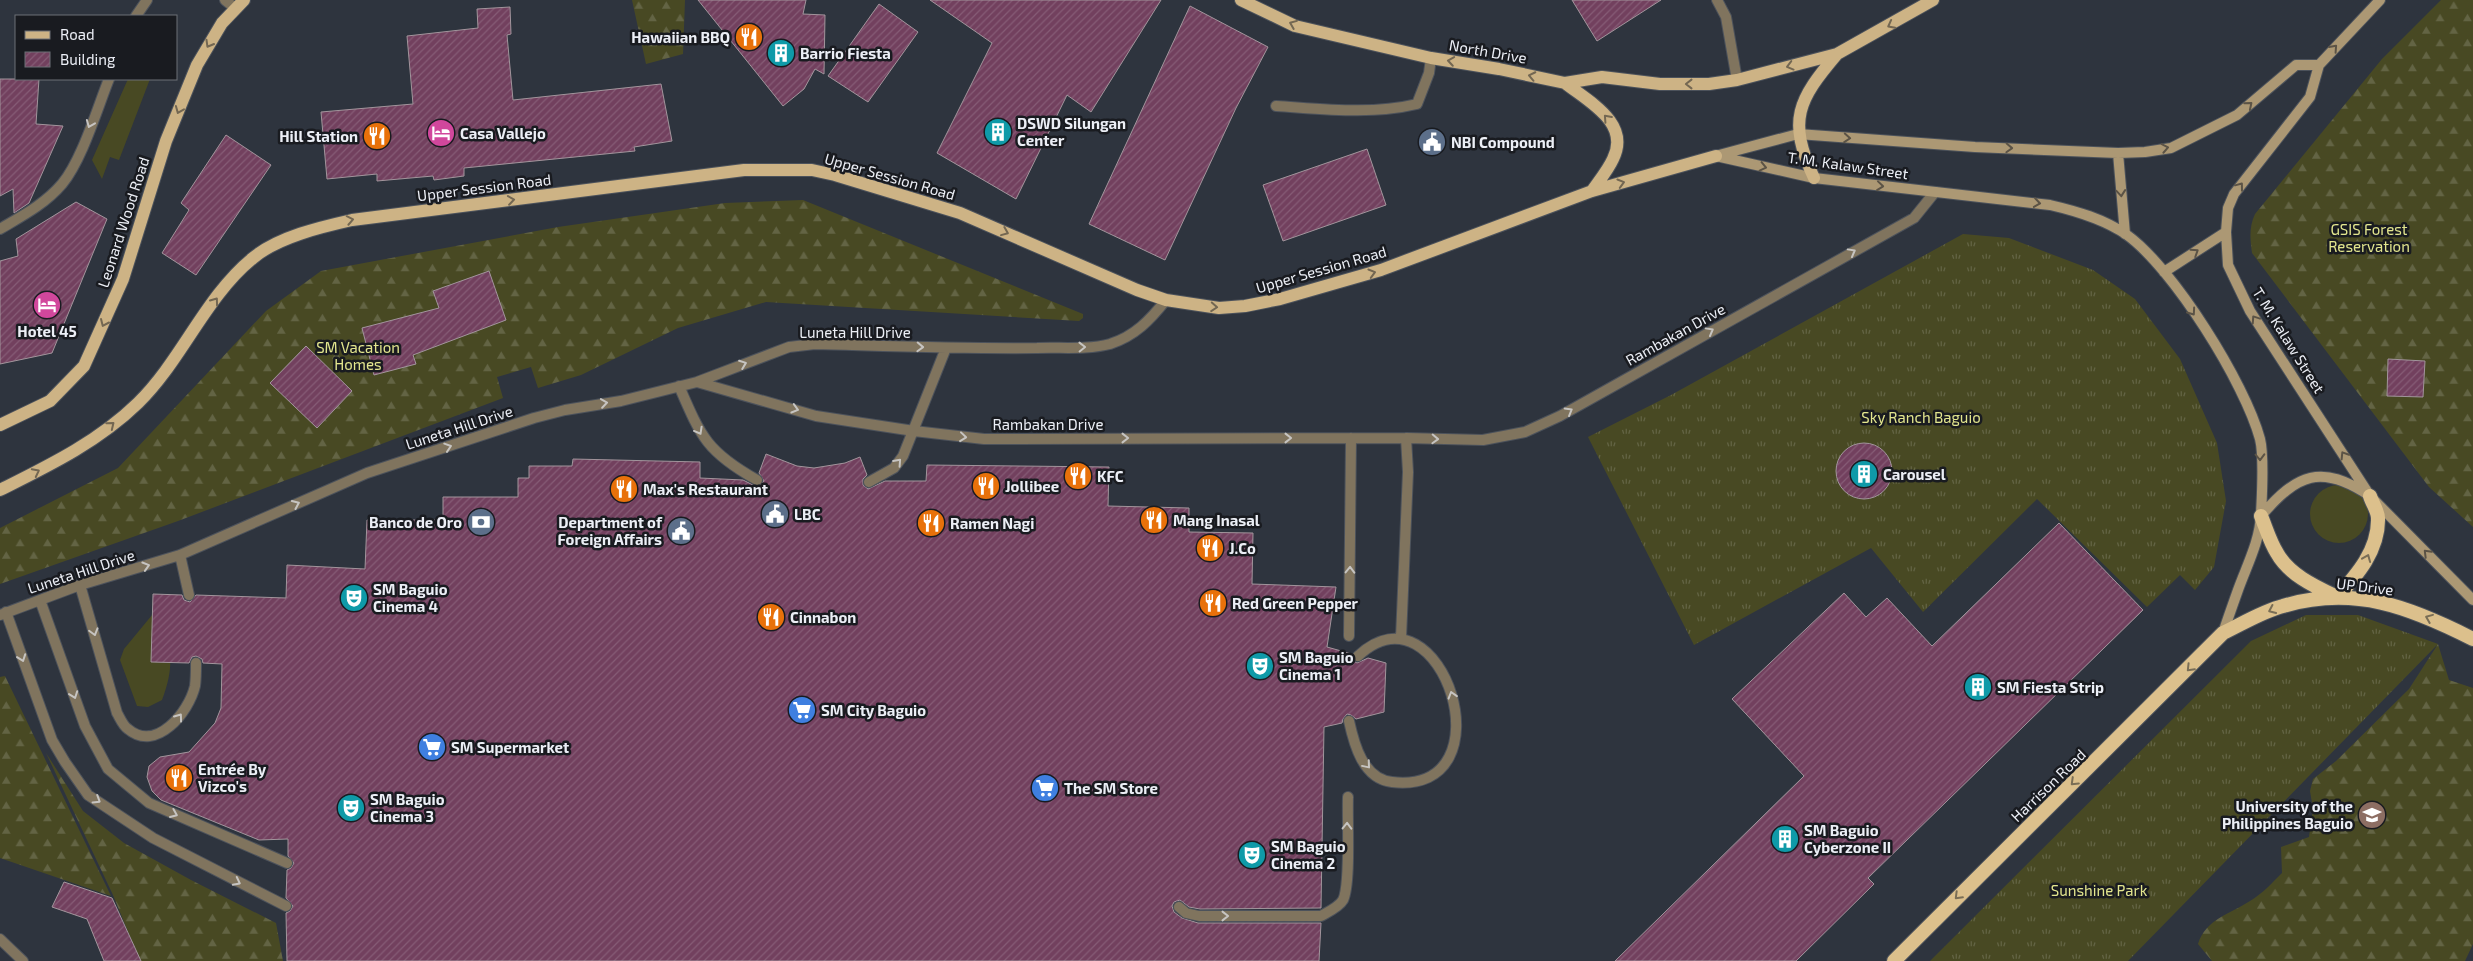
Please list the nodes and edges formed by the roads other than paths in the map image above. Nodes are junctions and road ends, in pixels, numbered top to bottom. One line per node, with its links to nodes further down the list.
1 (147, 0): 7 (street)
2 (1241, 0): 9 (main road, North Drive, one-way to 2)
3 (1717, 0): 12 (street)
4 (1933, 0): 8 (main road, one-way to 8)
5 (2380, 0): 10 (main road, T. M. Kalaw Street, one-way to 5)
6 (235, 3): 29 (main road, Leonard Wood Road, one-way to 29)
7 (137, 15)
8 (1837, 54): 12 (main road, one-way to 12); 15 (main road)
9 (1432, 58): 13 (main road, North Drive, one-way to 9); 14 (street)
10 (2319, 64): 16 (main road, T. M. Kalaw Street, one-way to 10); 22 (main road, T. M. Kalaw Street, one-way to 10)
11 (109, 80): 21 (street, one-way to 21)
12 (1737, 80): 13 (main road, North Drive, one-way to 13)
13 (1565, 83): 19 (main road, one-way to 13)
14 (1276, 106)
15 (1798, 134): 16 (main road, T. M. Kalaw Street, one-way to 16); 17 (main road, T. M. Kalaw Street); 18 (main road)
16 (2118, 153): 23 (main road, one-way to 23)
17 (1716, 156): 18 (main road, T. M. Kalaw Street, one-way to 18); 19 (main road, Upper Session Road, one-way to 17)
18 (1814, 178): 20 (main road, T. M. Kalaw Street, one-way to 20)
19 (1592, 191): 25 (main road, Upper Session Road, one-way to 19)
20 (1935, 192): 23 (main road, T. M. Kalaw Street, one-way to 23); 32 (street, Rambakan Drive, one-way to 20)
21 (0, 229)
22 (2226, 232): 24 (main road, one-way to 22); 36 (main road, T. M. Kalaw Street, one-way to 22)
23 (2125, 234): 24 (main road, T. M. Kalaw Street)
24 (2164, 272): 37 (main road, T. M. Kalaw Street, one-way to 37)
25 (1166, 300): 26 (street, Luneta Hill Drive, one-way to 25); 35 (main road, Upper Session Road, one-way to 25)
26 (946, 348): 27 (street, Luneta Hill Drive, one-way to 26); 30 (street)
27 (697, 382): 28 (street, Luneta Hill Drive); 30 (street, Rambakan Drive, one-way to 30)
28 (678, 386): 33 (street, one-way to 33); 38 (street, Luneta Hill Drive, one-way to 28)
29 (0, 425)
30 (914, 431): 31 (street, Rambakan Drive, one-way to 31); 34 (street, one-way to 30)
31 (1351, 438): 32 (street, Rambakan Drive); 46 (street, one-way to 31)
32 (1406, 438): 47 (street)
33 (757, 480)
34 (869, 482)
35 (0, 490)
36 (2370, 496): 37 (main road); 41 (highway, one-way to 36); 43 (main road, one-way to 36)
37 (2261, 516): 41 (highway); 45 (main road, T. M. Kalaw Street)
38 (180, 555): 39 (street, Luneta Hill Drive, one-way to 38); 40 (street)
39 (80, 585): 42 (street, Luneta Hill Drive); 50 (street, one-way to 50)
40 (189, 595)
41 (2337, 597): 45 (highway, UP Drive, one-way to 45); 48 (highway, UP Drive, one-way to 41)
42 (40, 600): 44 (street, Luneta Hill Drive); 53 (street, one-way to 53)
43 (2473, 600)
44 (3, 613): 54 (street, one-way to 54)
45 (2224, 633): 58 (highway, Harrison Road, one-way to 58)
46 (1349, 636)
47 (1401, 638): 49 (street); 51 (street, one-way to 47)
48 (2473, 639)
49 (1358, 656)
50 (196, 663)
51 (1349, 721)
52 (1348, 797): 55 (street, one-way to 52)
53 (287, 863)
54 (286, 906)
55 (1179, 906)
56 (0, 939): 57 (street)
57 (23, 961)
58 (1894, 961)

